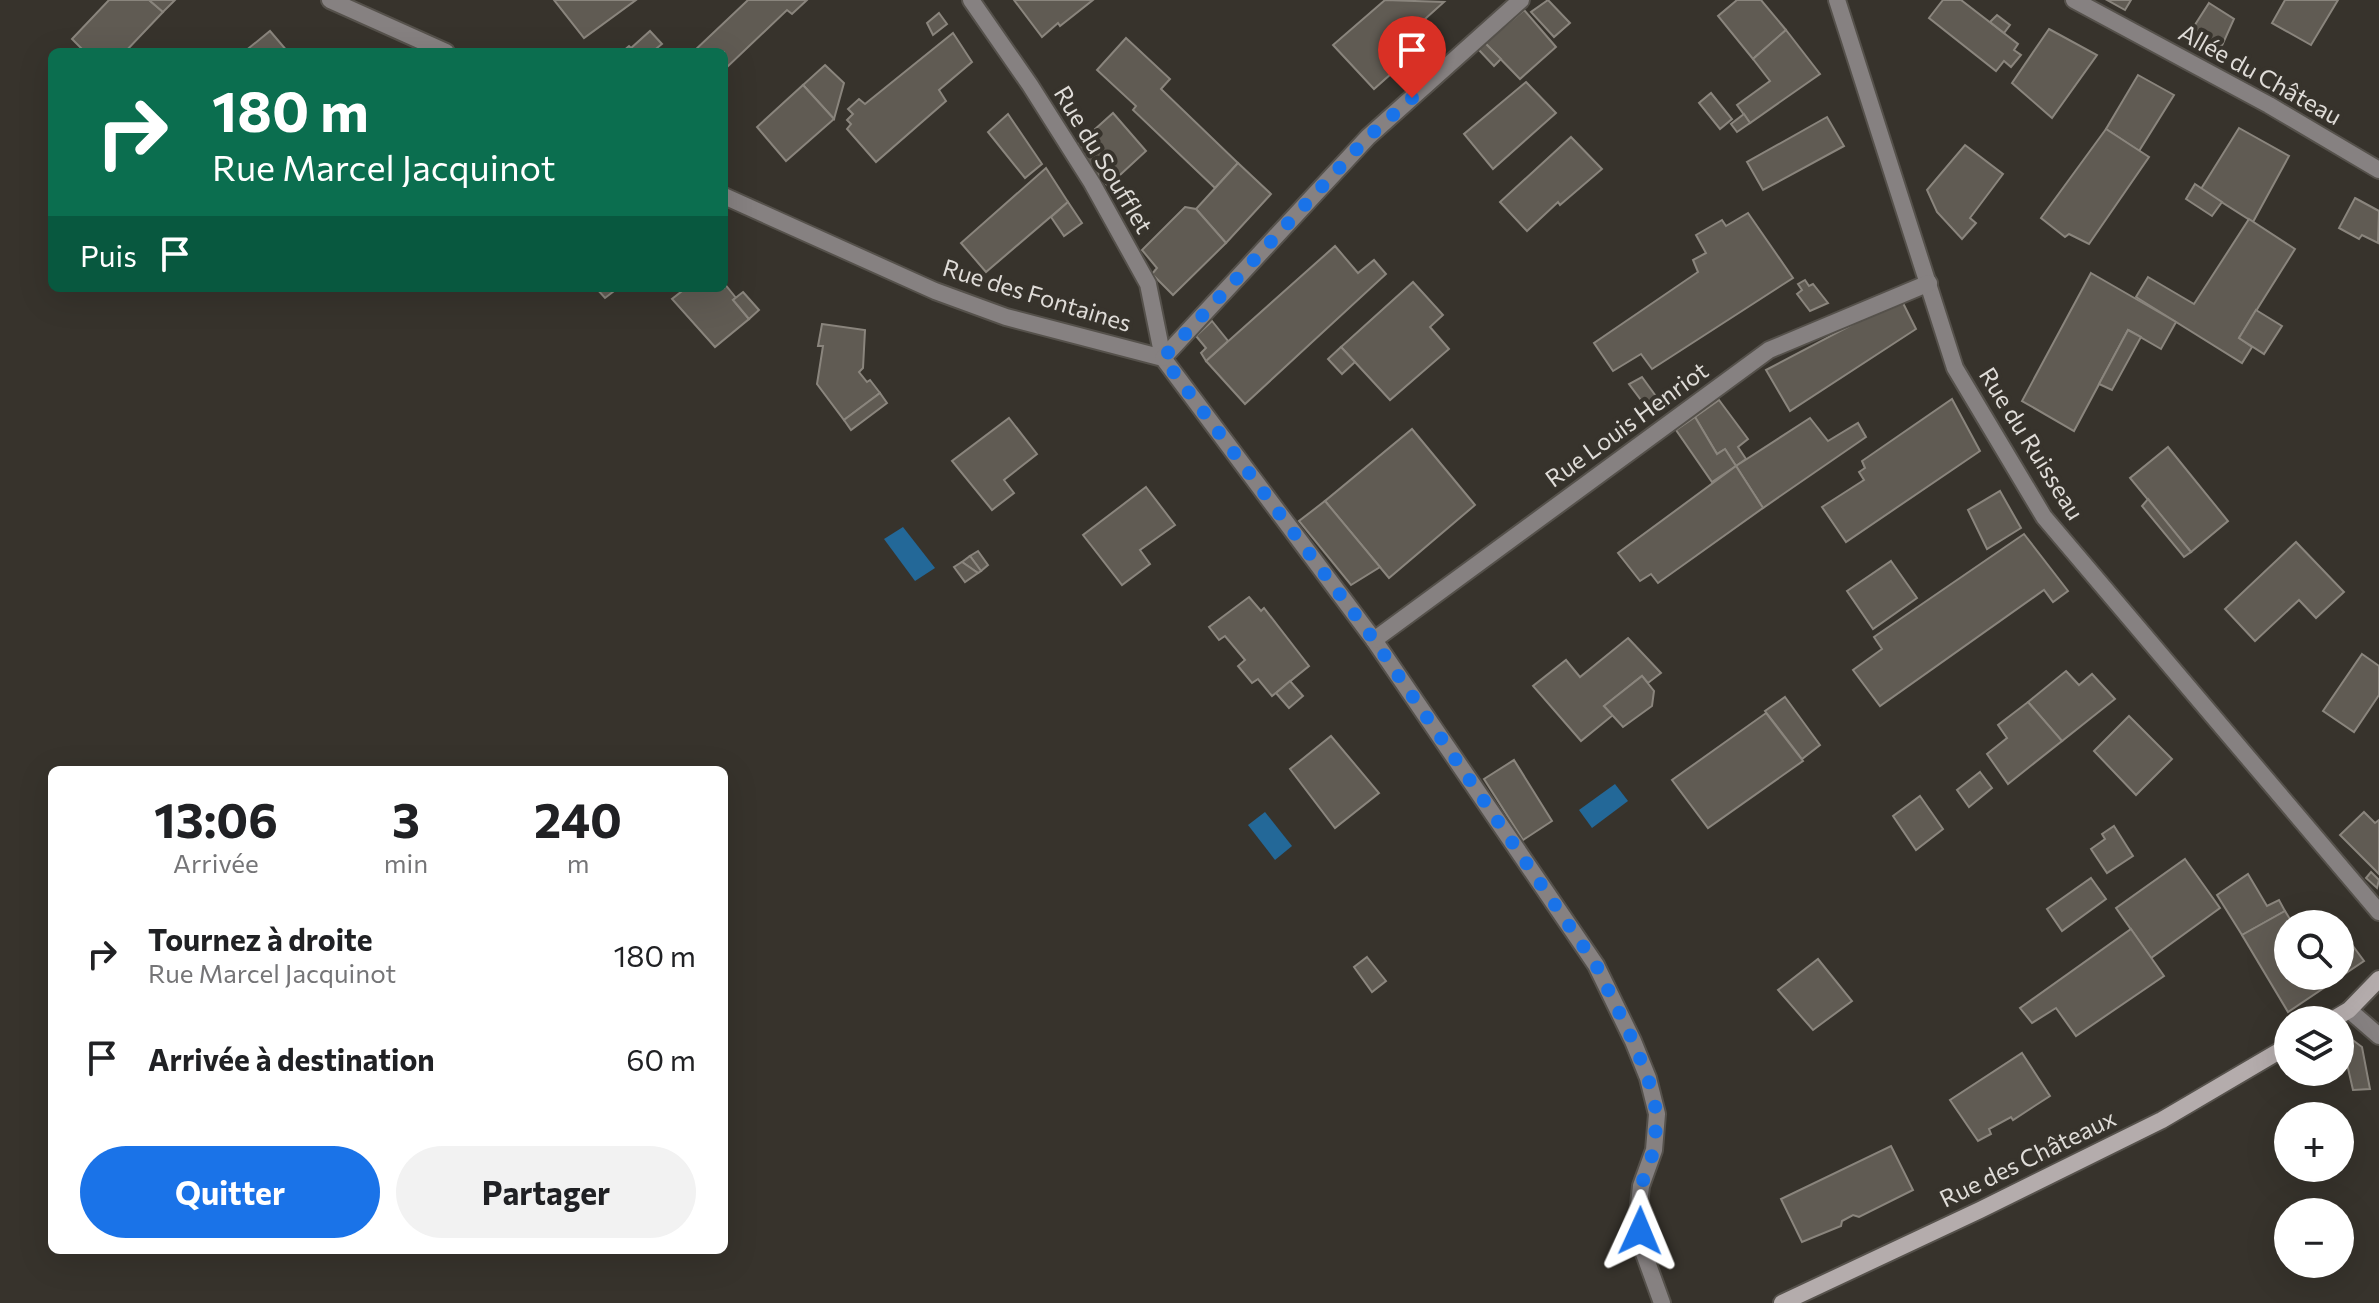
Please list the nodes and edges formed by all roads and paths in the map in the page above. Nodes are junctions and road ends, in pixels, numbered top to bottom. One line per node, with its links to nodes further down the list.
1 (330, 0): 6 (street)
2 (971, 0): 10 (street, Rue du Soufflet)
3 (1521, 0): 10 (street)
4 (1837, 0): 9 (street, Rue du Ruisseau)
5 (2074, 0): 7 (street, Allée du Château)
6 (437, 48)
7 (2379, 170)
8 (728, 198): 10 (street, Rue des Fontaines)
9 (1929, 283): 11 (street, Rue Louis Henriot); 12 (street, Rue du Ruisseau)
10 (1163, 358): 11 (street)
11 (1374, 640): 18 (street)
12 (2379, 912)
13 (2379, 979): 14 (street)
14 (2353, 1006)
15 (2354, 1014): 16 (street)
16 (2379, 1036)
17 (2274, 1054): 19 (street, Rue des Châteaux)
18 (1662, 1303)
19 (1782, 1303)

